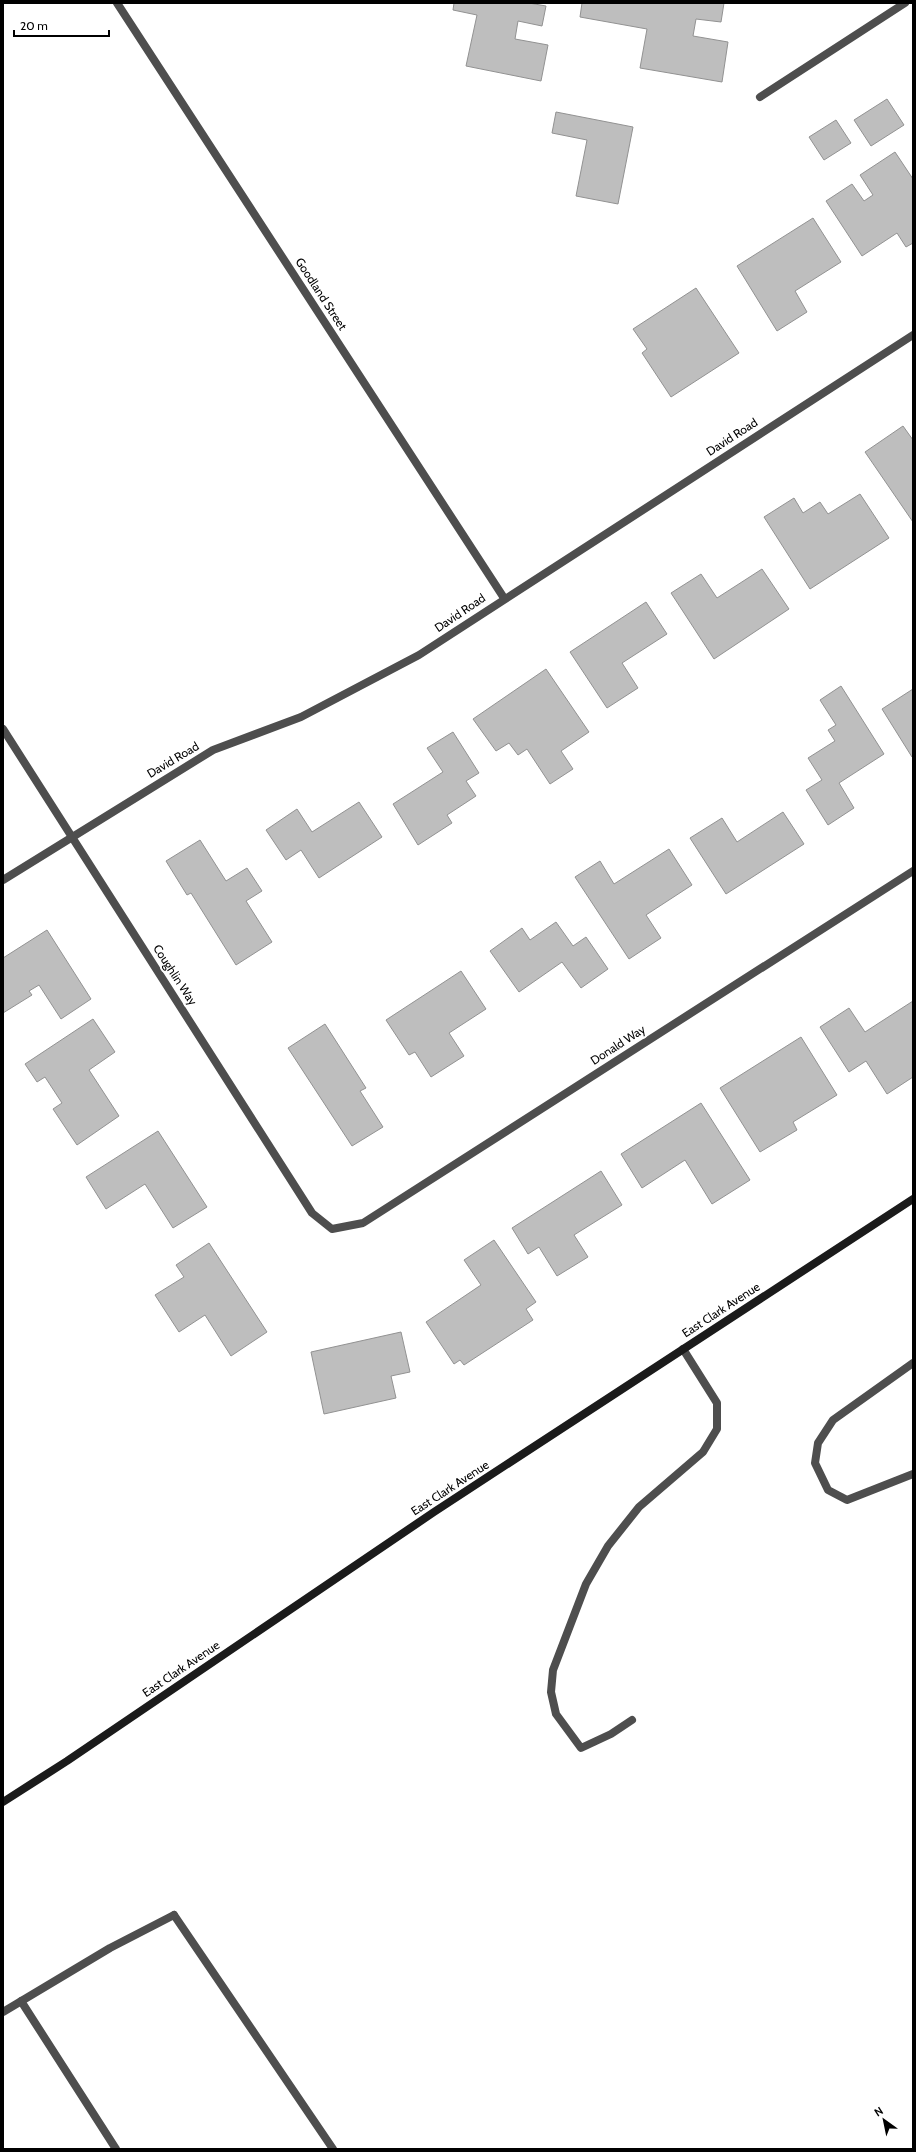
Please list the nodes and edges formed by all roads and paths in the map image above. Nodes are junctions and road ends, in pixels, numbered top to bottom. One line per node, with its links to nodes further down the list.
1 (117, 3): 5 (street, Goodland Street)
2 (905, 3): 3 (street)
3 (760, 97)
4 (913, 335): 5 (street, David Road)
5 (504, 598): 7 (street, David Road)
6 (3, 729): 7 (street, Coughlin Way)
7 (72, 836): 9 (street, David Road); 11 (street, Coughlin Way)
8 (912, 873): 11 (street, Donald Way)
9 (3, 880)
10 (913, 1199): 12 (main road, East Clark Avenue)
11 (332, 1229)
12 (683, 1349): 15 (street); 16 (main road, East Clark Avenue)
13 (913, 1363): 14 (street)
14 (913, 1474)
15 (632, 1720)
16 (3, 1802)
17 (21, 2001): 18 (street); 19 (street); 20 (street)
18 (3, 2012)
19 (116, 2149)
20 (333, 2149)

